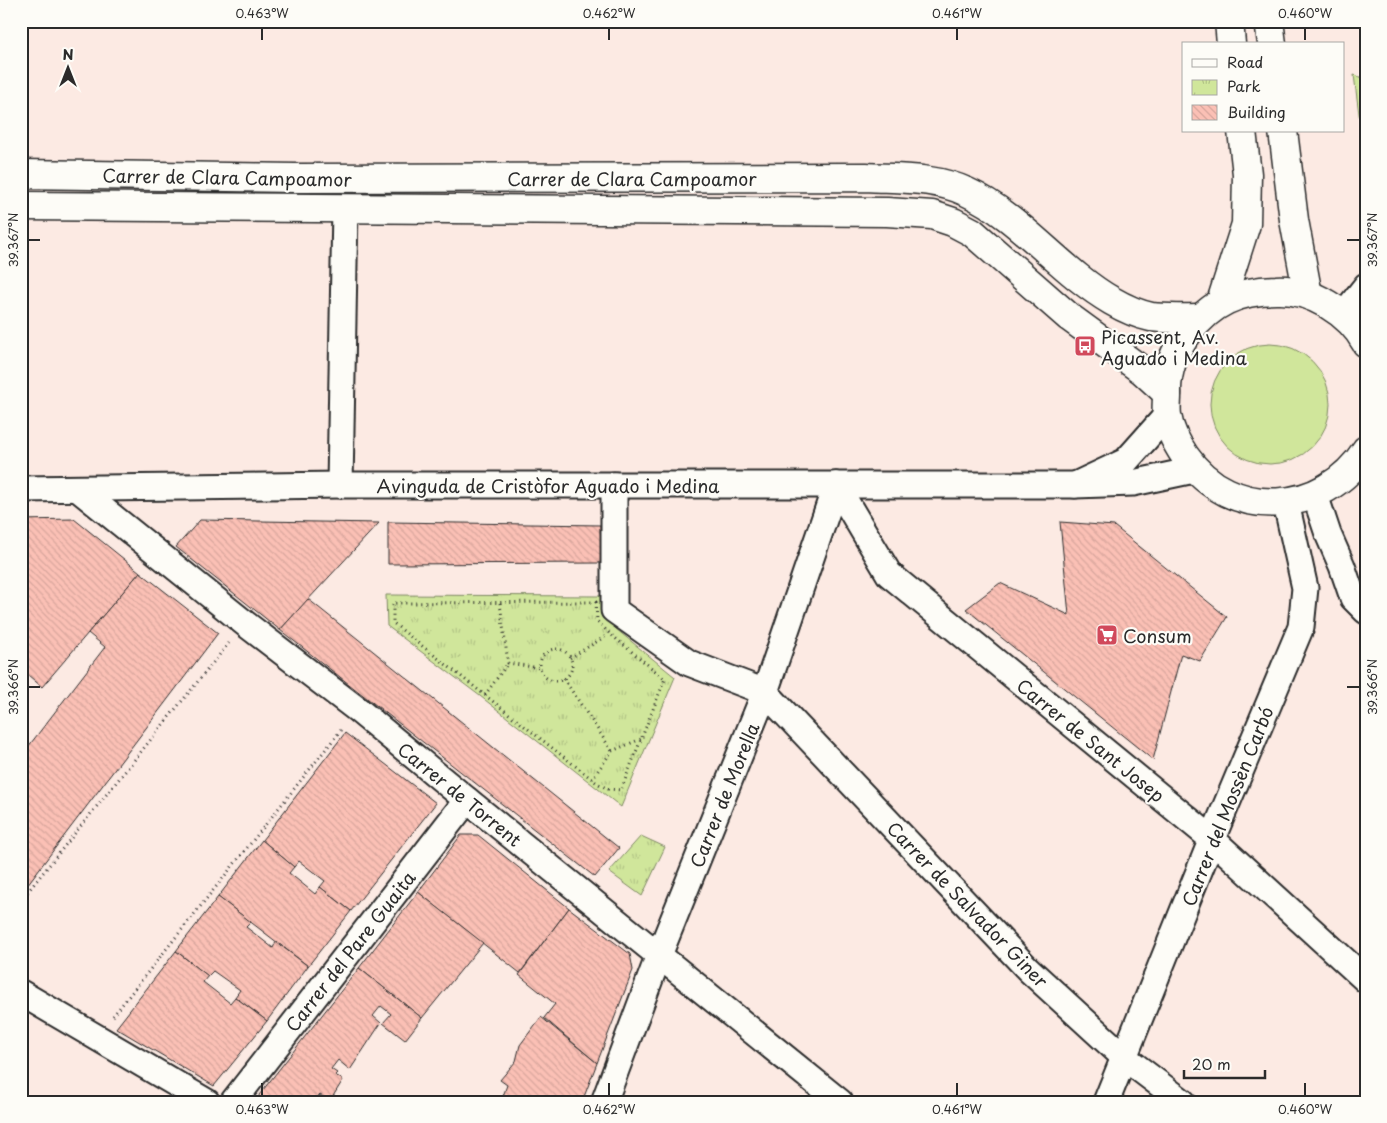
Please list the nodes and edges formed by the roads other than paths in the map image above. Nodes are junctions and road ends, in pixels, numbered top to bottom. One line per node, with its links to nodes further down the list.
1 (1228, 21): 3 (street)
2 (1269, 21): 4 (street)
3 (1231, 42)
4 (1272, 42)
5 (1242, 132): 12 (street)
6 (1283, 132): 11 (street)
7 (21, 174): 12 (street, Carrer de Clara Campoamor)
8 (21, 206): 9 (street, Carrer de Clara Campoamor)
9 (345, 208): 15 (street, Carrer de Clara Campoamor); 18 (street)
10 (1366, 286): 13 (street)
11 (1308, 295): 12 (street); 13 (street)
12 (1211, 310): 15 (street)
13 (1343, 315): 14 (street)
14 (1366, 343)
15 (1167, 404): 17 (street); 21 (street, Avinguda de Cristòfor Aguado i Medina)
16 (1366, 450): 24 (street)
17 (1194, 470): 21 (street, Avinguda de Cristòfor Aguado i Medina); 25 (street)
18 (340, 485): 19 (street, Avinguda de Cristòfor Aguado i Medina); 23 (street, Avinguda de Cristòfor Aguado i Medina)
19 (614, 485): 20 (street, Avinguda de Cristòfor Aguado i Medina); 27 (street)
20 (836, 485): 21 (street, Avinguda de Cristòfor Aguado i Medina); 27 (street, Carrer de Morella); 29 (street, Carrer de Sant Josep)
21 (1074, 486)
22 (21, 489): 23 (street, Avinguda de Cristòfor Aguado i Medina)
23 (78, 489): 28 (street, Carrer de Torrent)
24 (1315, 495): 25 (street); 26 (street)
25 (1286, 503): 29 (street, Carrer del Mossèn Carbó)
26 (1366, 611)
27 (765, 692): 30 (street, Carrer de Morella); 33 (street, Carrer de Salvador Giner)
28 (466, 800): 30 (street, Carrer de Torrent); 35 (street, Carrer del Pare Guaita)
29 (1212, 839): 31 (street, Carrer de Sant Josep); 33 (street, Carrer del Mossèn Carbó)
30 (659, 955): 36 (street, Carrer de Morella); 37 (street, Carrer de Torrent)
31 (1366, 980)
32 (21, 993): 34 (street)
33 (1125, 1058): 38 (street, Carrer del Mossèn Carbó); 39 (street, Carrer de Salvador Giner)
34 (207, 1102)
35 (233, 1102)
36 (604, 1102)
37 (840, 1102)
38 (1106, 1102)
39 (1183, 1102)

